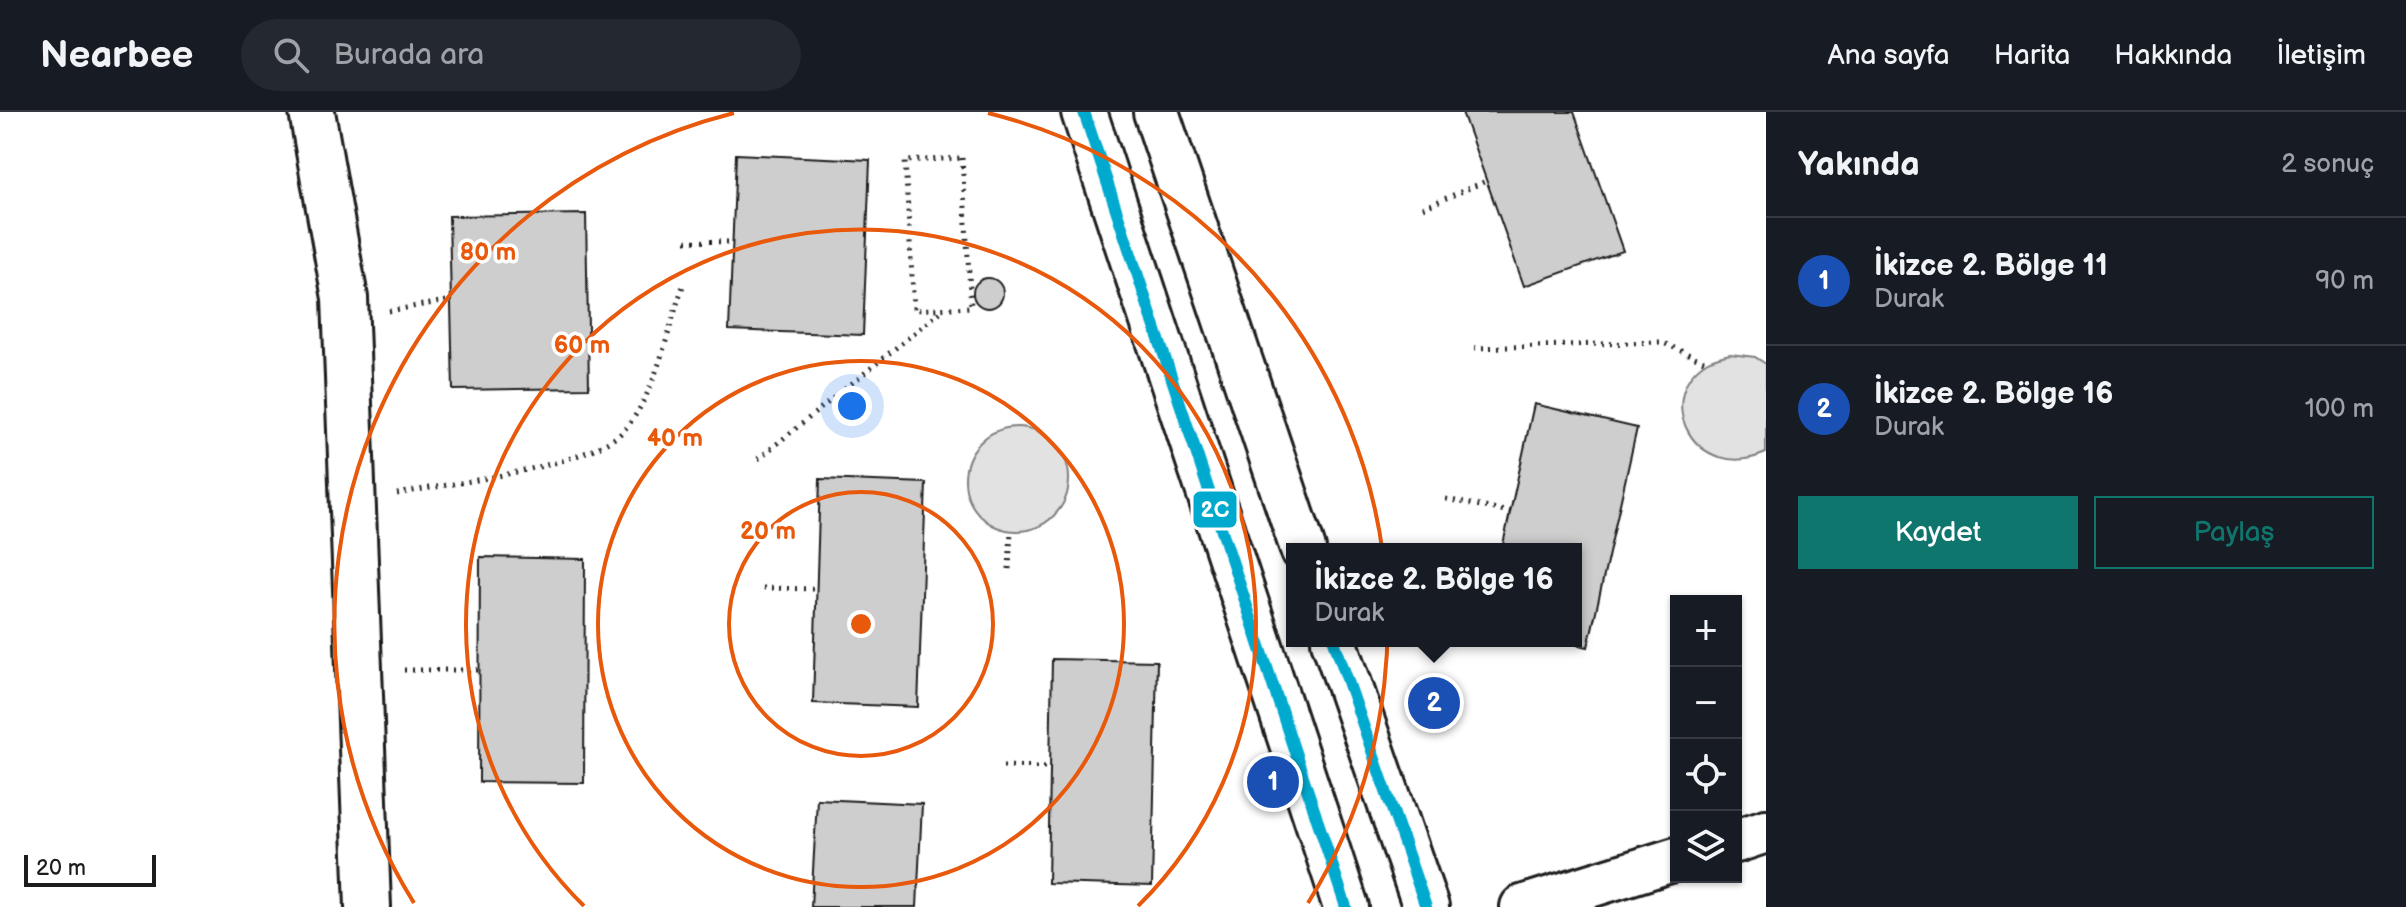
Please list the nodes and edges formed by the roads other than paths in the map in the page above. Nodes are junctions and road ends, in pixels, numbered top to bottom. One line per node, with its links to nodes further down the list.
1 (312, 112): 9 (main road)
2 (1084, 112): 10 (main road)
3 (1156, 112): 4 (main road)
4 (1301, 543)
5 (1336, 647): 11 (main road)
6 (1766, 831): 7 (street)
7 (1742, 839)
8 (1670, 861): 12 (street)
9 (368, 907)
10 (1346, 907)
11 (1426, 907)
12 (1522, 907)

